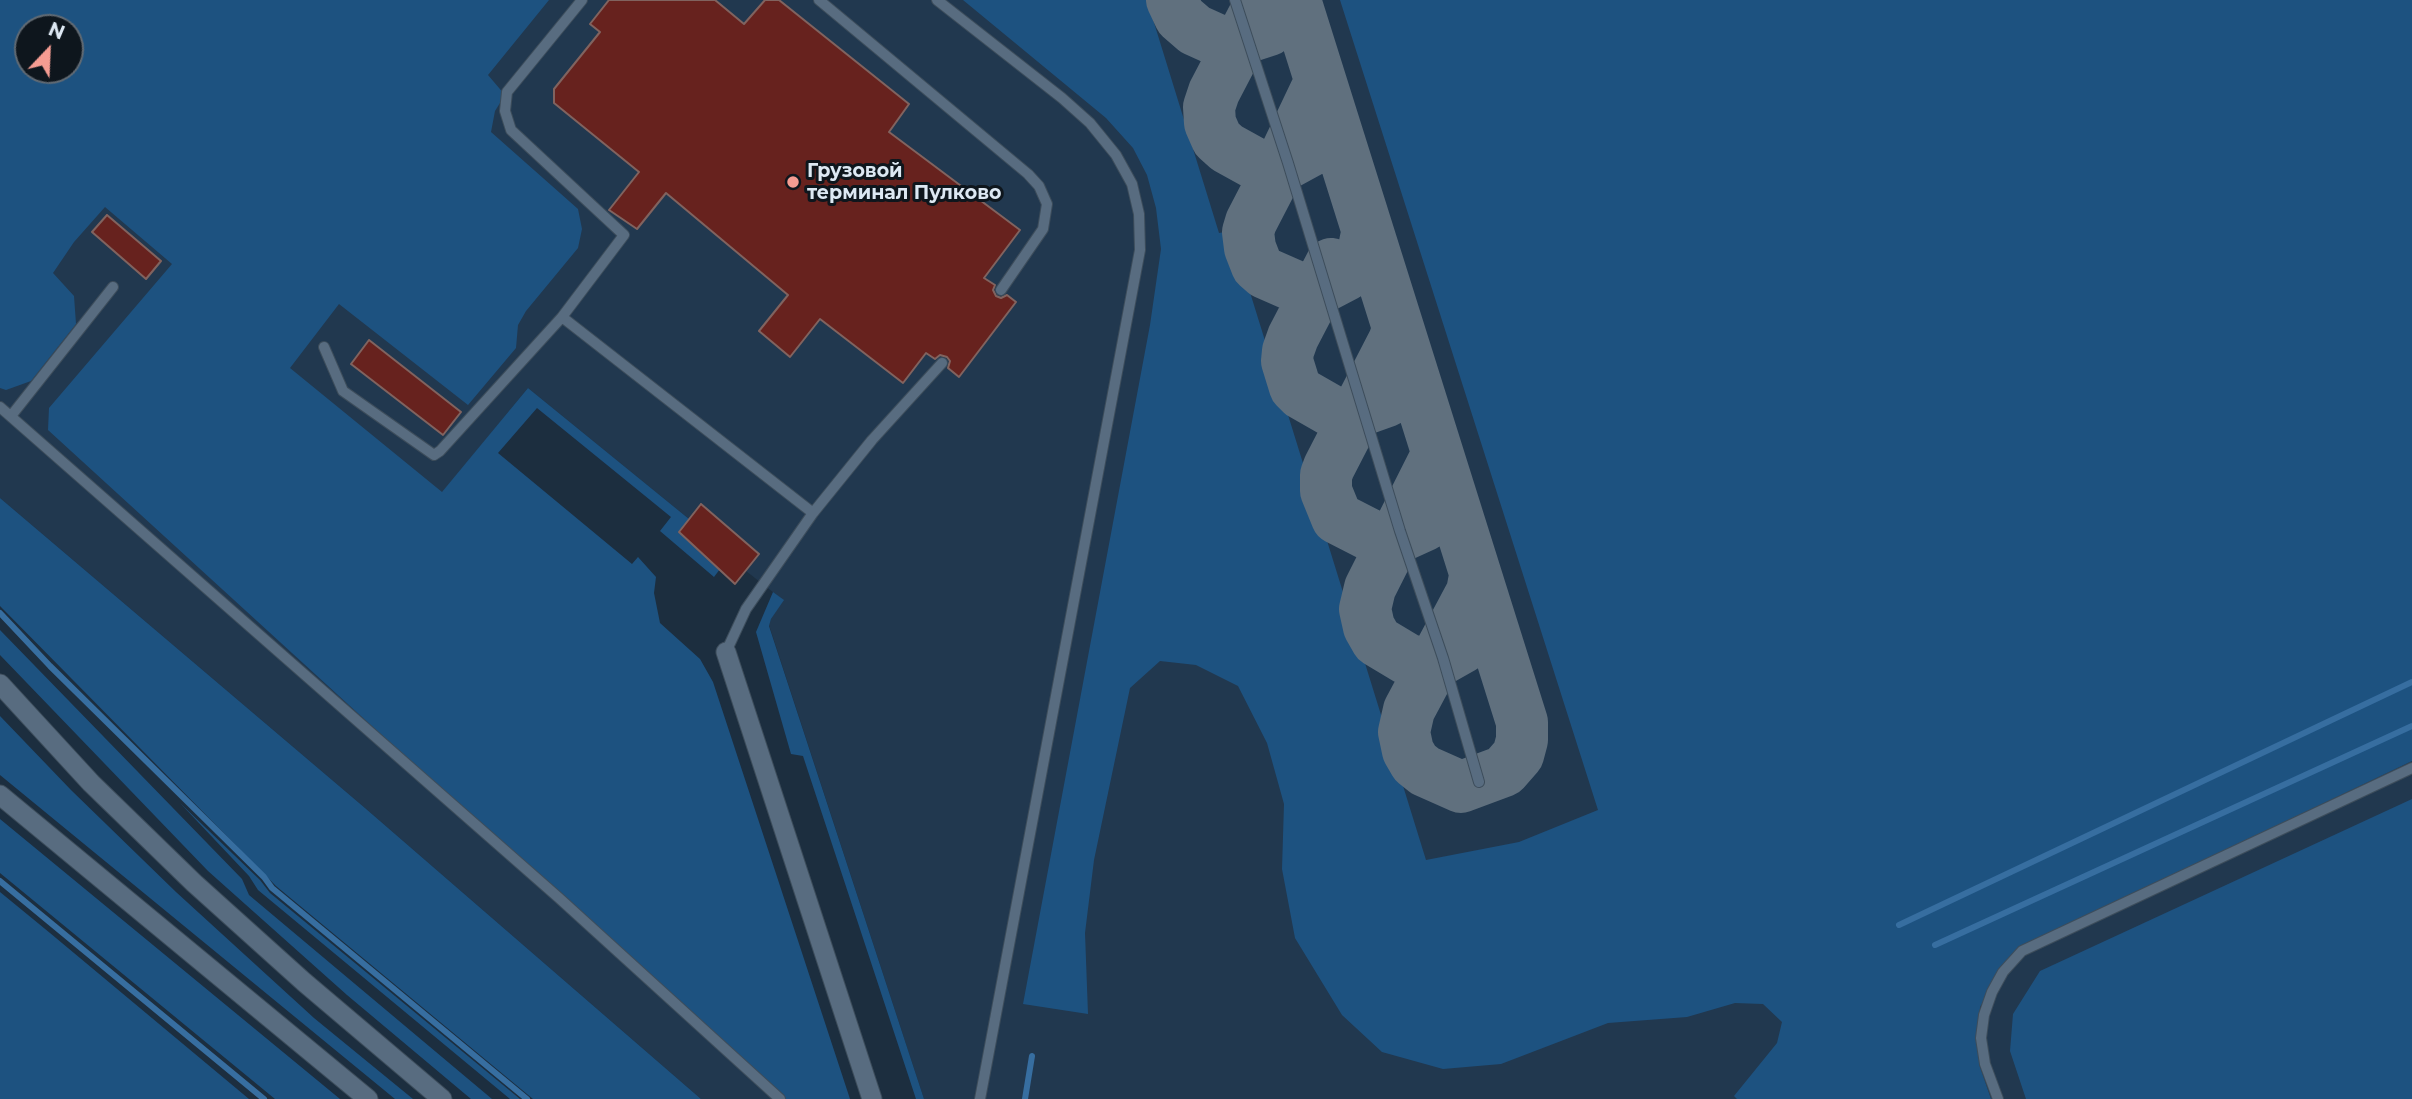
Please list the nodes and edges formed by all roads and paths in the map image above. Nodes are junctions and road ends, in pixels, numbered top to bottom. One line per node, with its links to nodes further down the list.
1 (582, 0): 7 (lane)
2 (819, 0): 6 (lane)
3 (937, 0): 22 (lane)
4 (1235, 0): 16 (lane)
5 (113, 287): 11 (lane)
6 (1001, 289)
7 (562, 317): 8 (lane); 12 (lane)
8 (324, 347)
9 (942, 363): 12 (lane)
10 (0, 407): 11 (lane)
11 (11, 416): 20 (lane)
12 (813, 513): 13 (lane)
13 (726, 652): 21 (main road)
14 (0, 684): 19 (main road)
15 (2412, 768): 23 (lane)
16 (1479, 782)
17 (0, 795): 18 (main road)
18 (368, 1099)
19 (442, 1099)
20 (780, 1099)
21 (872, 1099)
22 (980, 1099)
23 (1998, 1099)

